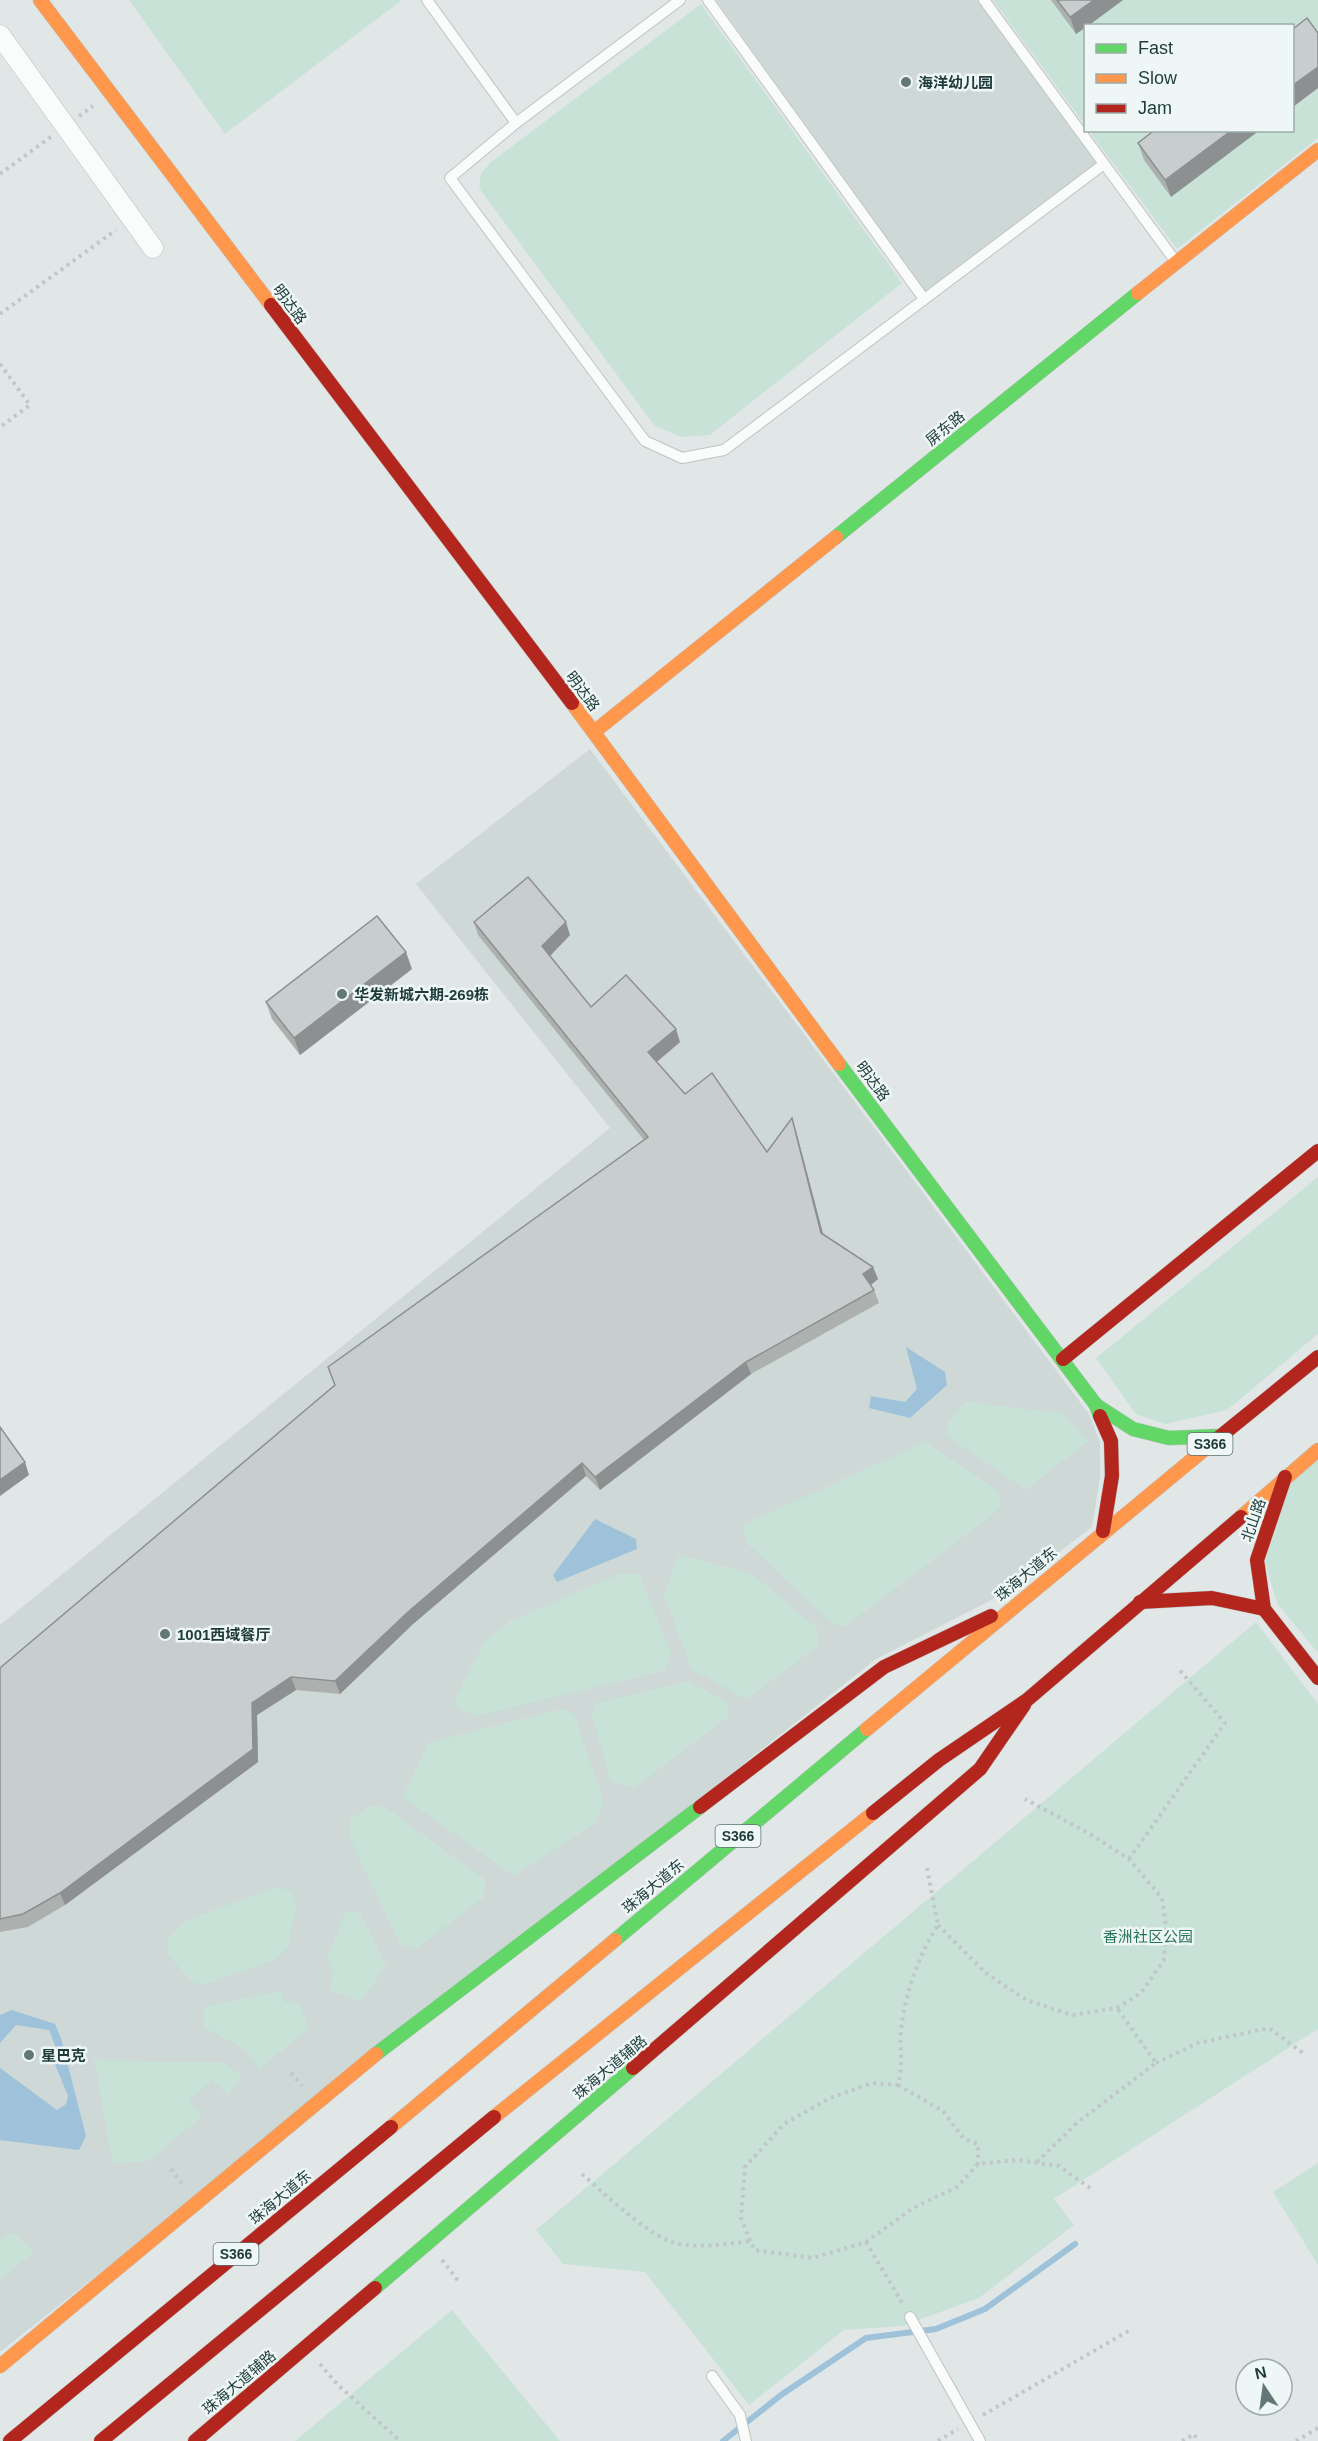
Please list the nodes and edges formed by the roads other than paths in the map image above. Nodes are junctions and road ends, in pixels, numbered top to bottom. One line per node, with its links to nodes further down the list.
1 (40, 0): 13 (main road, 明达路)
2 (427, 0): 7 (lane)
3 (680, 0): 7 (lane)
4 (708, 0): 12 (lane)
5 (984, 0): 9 (lane)
6 (0, 35): 10 (street)
7 (516, 123): 12 (lane)
8 (1318, 150): 11 (main road, 屏东路)
9 (1104, 164): 11 (lane); 12 (lane)
10 (153, 248)
11 (1176, 262): 13 (main road, 屏东路)
12 (924, 299)
13 (594, 732): 16 (main road, 明达路)
14 (1318, 1151): 16 (main road)
15 (1318, 1357): 18 (main road, 珠海大道东 / S366)
16 (1063, 1359): 17 (main road, 明达路)
17 (1096, 1406): 18 (main road, 明达路); 21 (main road, 明达路)
18 (1220, 1436): 21 (main road, 珠海大道东 / S366)
19 (1318, 1450): 20 (main road)
20 (1285, 1477): 22 (main road); 24 (main road, 北山路)
21 (1103, 1531): 23 (main road, 珠海大道东 / S366)
22 (1140, 1602): 24 (main road); 26 (main road)
23 (1015, 1605): 28 (main road); 31 (main road, 珠海大道东 / S366)
24 (1264, 1609): 25 (main road, 北山路)
25 (1318, 1678)
26 (1027, 1701): 32 (main road); 33 (main road, 珠海大道辅路)
27 (912, 2320): 34 (lane)
28 (0, 2366)
29 (712, 2376): 30 (lane)
30 (745, 2438)
31 (10, 2441)
32 (101, 2441)
33 (195, 2441)
34 (980, 2441)

